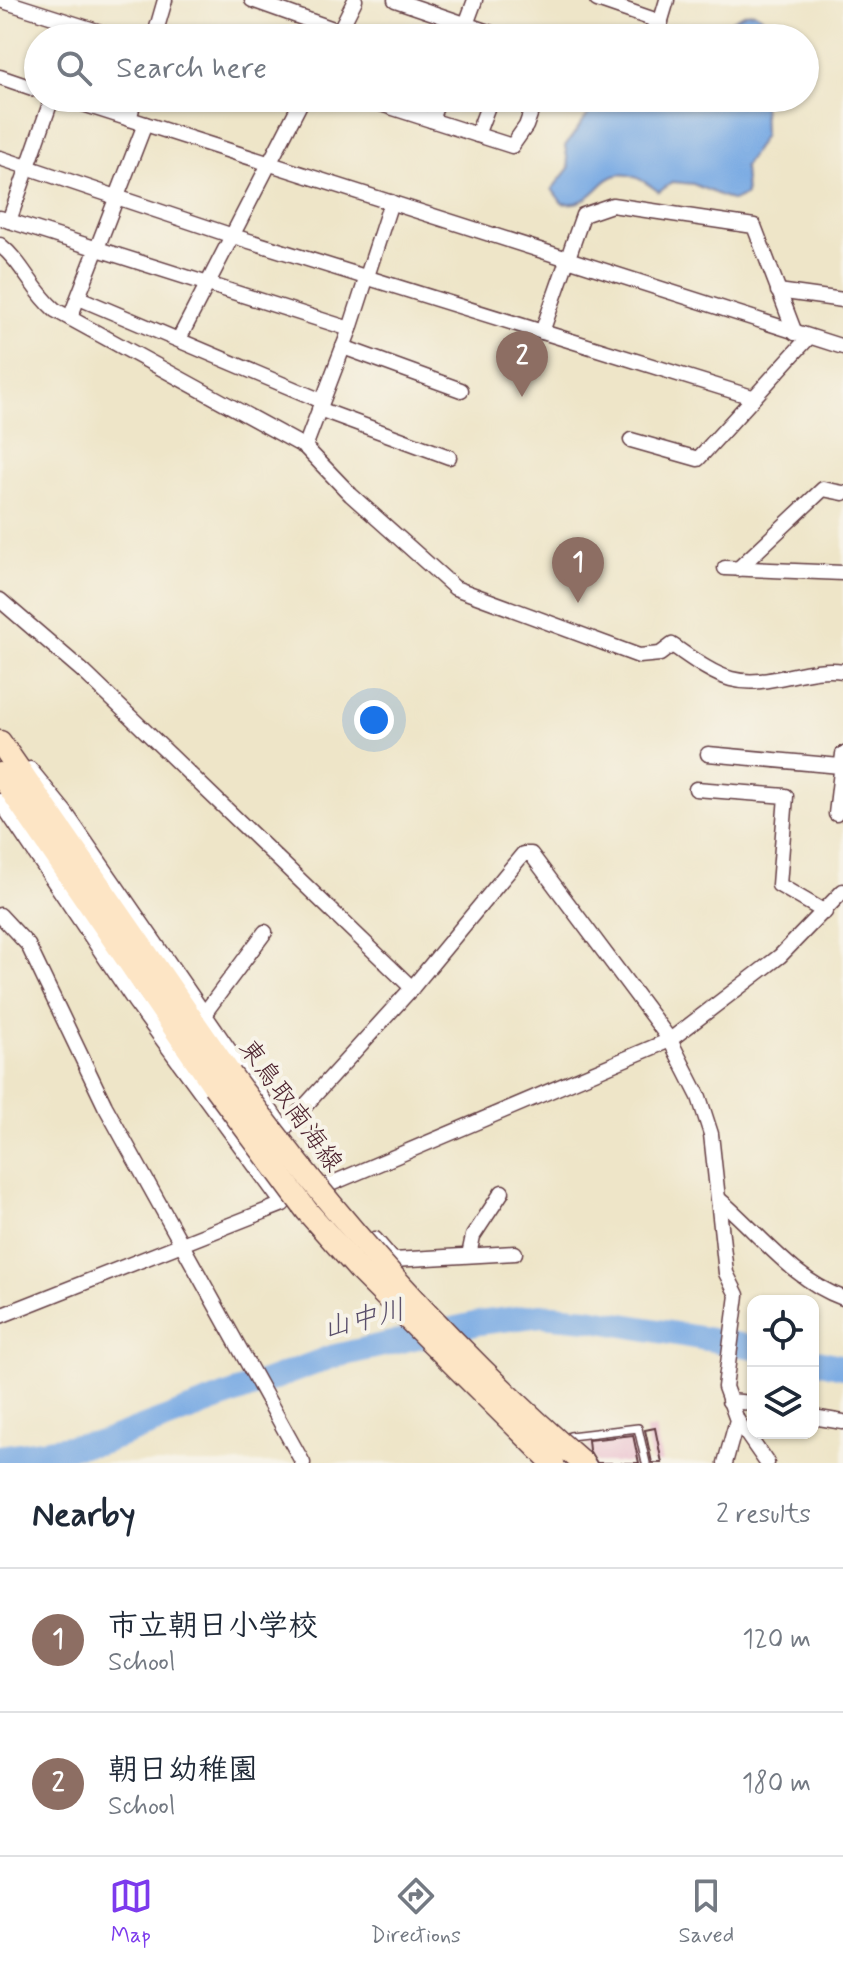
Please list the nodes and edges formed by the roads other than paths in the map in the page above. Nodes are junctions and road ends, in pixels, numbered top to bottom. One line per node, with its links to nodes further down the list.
1 (0, 0): 10 (street)
2 (165, 0): 11 (street)
3 (252, 0): 12 (street)
4 (355, 0): 13 (street)
5 (395, 0): 14 (street)
6 (475, 0): 15 (street)
7 (597, 0): 9 (street)
8 (667, 0): 9 (street)
9 (661, 22): 16 (street)
10 (75, 24)
11 (158, 24)
12 (313, 24)
13 (343, 24)
14 (448, 24)
15 (466, 24)
16 (659, 24)
17 (0, 77): 18 (street)
18 (24, 85)
19 (47, 112): 33 (street)
20 (107, 112): 27 (street)
21 (131, 112): 27 (street)
22 (295, 112): 32 (street)
23 (406, 112): 28 (street)
24 (434, 112): 28 (street)
25 (486, 112): 30 (street)
26 (531, 112): 30 (street)
27 (129, 119): 29 (street)
28 (431, 120): 30 (street)
29 (145, 124): 32 (street); 34 (street)
30 (477, 135)
31 (0, 158): 33 (street)
32 (268, 163): 35 (street); 37 (street)
33 (28, 167): 34 (street); 36 (street)
34 (114, 196): 37 (street); 39 (street)
35 (391, 202): 40 (street); 41 (street)
36 (5, 219): 39 (street)
37 (233, 236): 41 (street); 42 (street)
38 (0, 245): 46 (street)
39 (98, 248): 42 (street); 44 (street)
40 (568, 259): 43 (street); 48 (street); 49 (street)
41 (367, 277): 47 (street); 48 (street)
42 (207, 282): 47 (street); 50 (street)
43 (778, 291): 45 (street); 49 (street)
44 (79, 298): 46 (street); 50 (street)
45 (843, 300)
46 (70, 318): 57 (street)
47 (350, 329): 51 (street)
48 (542, 332): 54 (street)
49 (802, 335): 52 (street); 54 (street)
50 (179, 339): 55 (street)
51 (343, 347): 53 (street); 55 (street)
52 (843, 347)
53 (461, 390)
54 (752, 397): 56 (street)
55 (321, 405): 57 (street); 58 (street)
56 (631, 440)
57 (305, 447): 62 (street)
58 (449, 457)
59 (843, 493): 60 (street)
60 (843, 573)
61 (0, 600): 74 (street)
62 (843, 671)
63 (0, 739): 75 (street); 77 (main road, 東鳥取南海線)
64 (708, 754): 65 (street)
65 (841, 760): 69 (street)
66 (0, 774): 77 (main road, 東鳥取南海線)
67 (696, 789): 71 (street)
68 (0, 801): 82 (street)
69 (836, 814)
70 (843, 891): 71 (street)
71 (825, 912): 76 (street)
72 (0, 915): 83 (street)
73 (265, 932): 75 (street)
74 (412, 988): 76 (street); 78 (street)
75 (204, 1014): 78 (street)
76 (670, 1040): 79 (street); 81 (street)
77 (222, 1080): 95 (main road, 東鳥取南海線, bridge); 96 (main road, 東鳥取南海線, bridge)
78 (284, 1129): 79 (street)
79 (326, 1185): 82 (street); 85 (street)
80 (502, 1192): 85 (street)
81 (720, 1200): 86 (street); 88 (street)
82 (283, 1204): 83 (street)
83 (182, 1244): 87 (street); 94 (street)
84 (515, 1253): 85 (street)
85 (469, 1255)
86 (843, 1298)
87 (0, 1316)
88 (729, 1401): 89 (street); 91 (street)
89 (747, 1402)
90 (819, 1418): 92 (street)
91 (737, 1420): 98 (street); 99 (street)
92 (843, 1422)
93 (570, 1436): 97 (lane)
94 (303, 1463)
95 (553, 1463)
96 (583, 1463)
97 (646, 1463)
98 (725, 1463)
99 (767, 1463)

